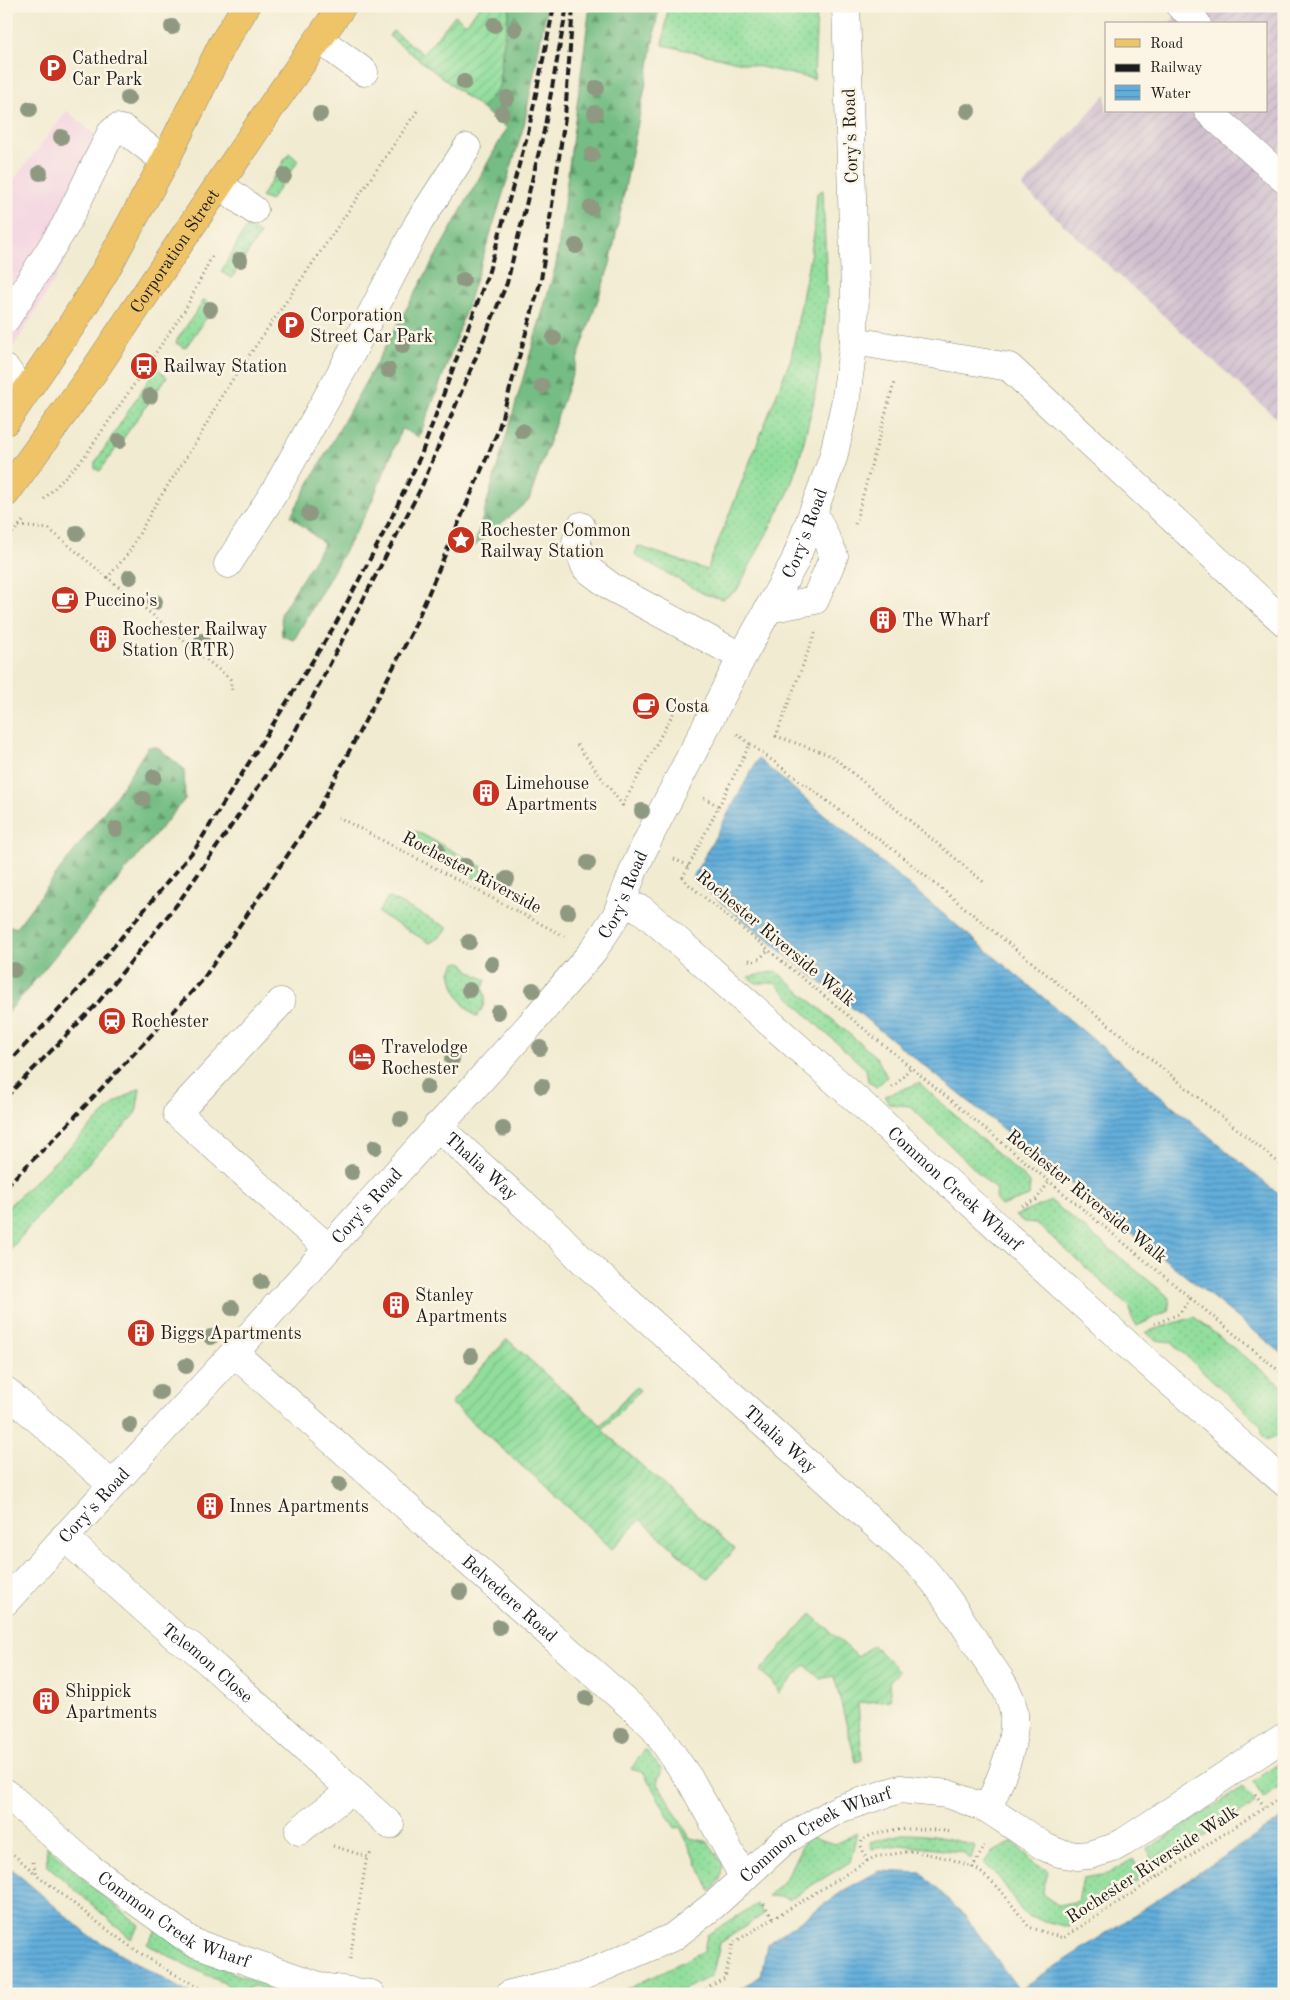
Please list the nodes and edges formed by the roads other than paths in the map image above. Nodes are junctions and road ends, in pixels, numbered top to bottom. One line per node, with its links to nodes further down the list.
1 (246, 6): 8 (main road)
2 (342, 6): 4 (main road, Corporation Street)
3 (846, 6): 13 (street, Cory's Road)
4 (319, 39): 5 (street); 10 (main road, Corporation Street)
5 (364, 72)
6 (1209, 112): 9 (street)
7 (467, 148): 18 (street)
8 (164, 162): 12 (street); 14 (main road)
9 (1284, 179)
10 (220, 185): 11 (street); 15 (main road, Corporation Street)
11 (254, 210)
12 (6, 319)
13 (854, 341): 16 (street, Cory's Road); 20 (street)
14 (6, 422)
15 (6, 494)
16 (814, 513): 19 (street, Cory's Road); 19 (street)
17 (581, 526): 21 (street)
18 (228, 564)
19 (768, 609): 21 (street, Cory's Road)
20 (1284, 622)
21 (742, 657): 22 (street, Cory's Road)
22 (622, 905): 24 (street, Cory's Road); 28 (street, Common Creek Wharf)
23 (281, 1002): 25 (street)
24 (438, 1126): 25 (street, Cory's Road); 35 (street, Thalia Way)
25 (328, 1248): 26 (street, Cory's Road)
26 (234, 1353): 29 (street, Cory's Road); 38 (street, Belvedere Road)
27 (6, 1391): 29 (street)
28 (1284, 1482)
29 (112, 1485): 30 (street, Cory's Road)
30 (64, 1537): 31 (street, Cory's Road); 33 (street, Telemon Close)
31 (6, 1601)
32 (1284, 1737): 35 (street, Common Creek Wharf)
33 (350, 1790): 36 (street, Telemon Close); 37 (street)
34 (6, 1793): 39 (street, Common Creek Wharf)
35 (988, 1809): 38 (street, Common Creek Wharf)
36 (390, 1826)
37 (299, 1831)
38 (744, 1878): 40 (street, Common Creek Wharf)
39 (358, 1992)
40 (510, 1994)

